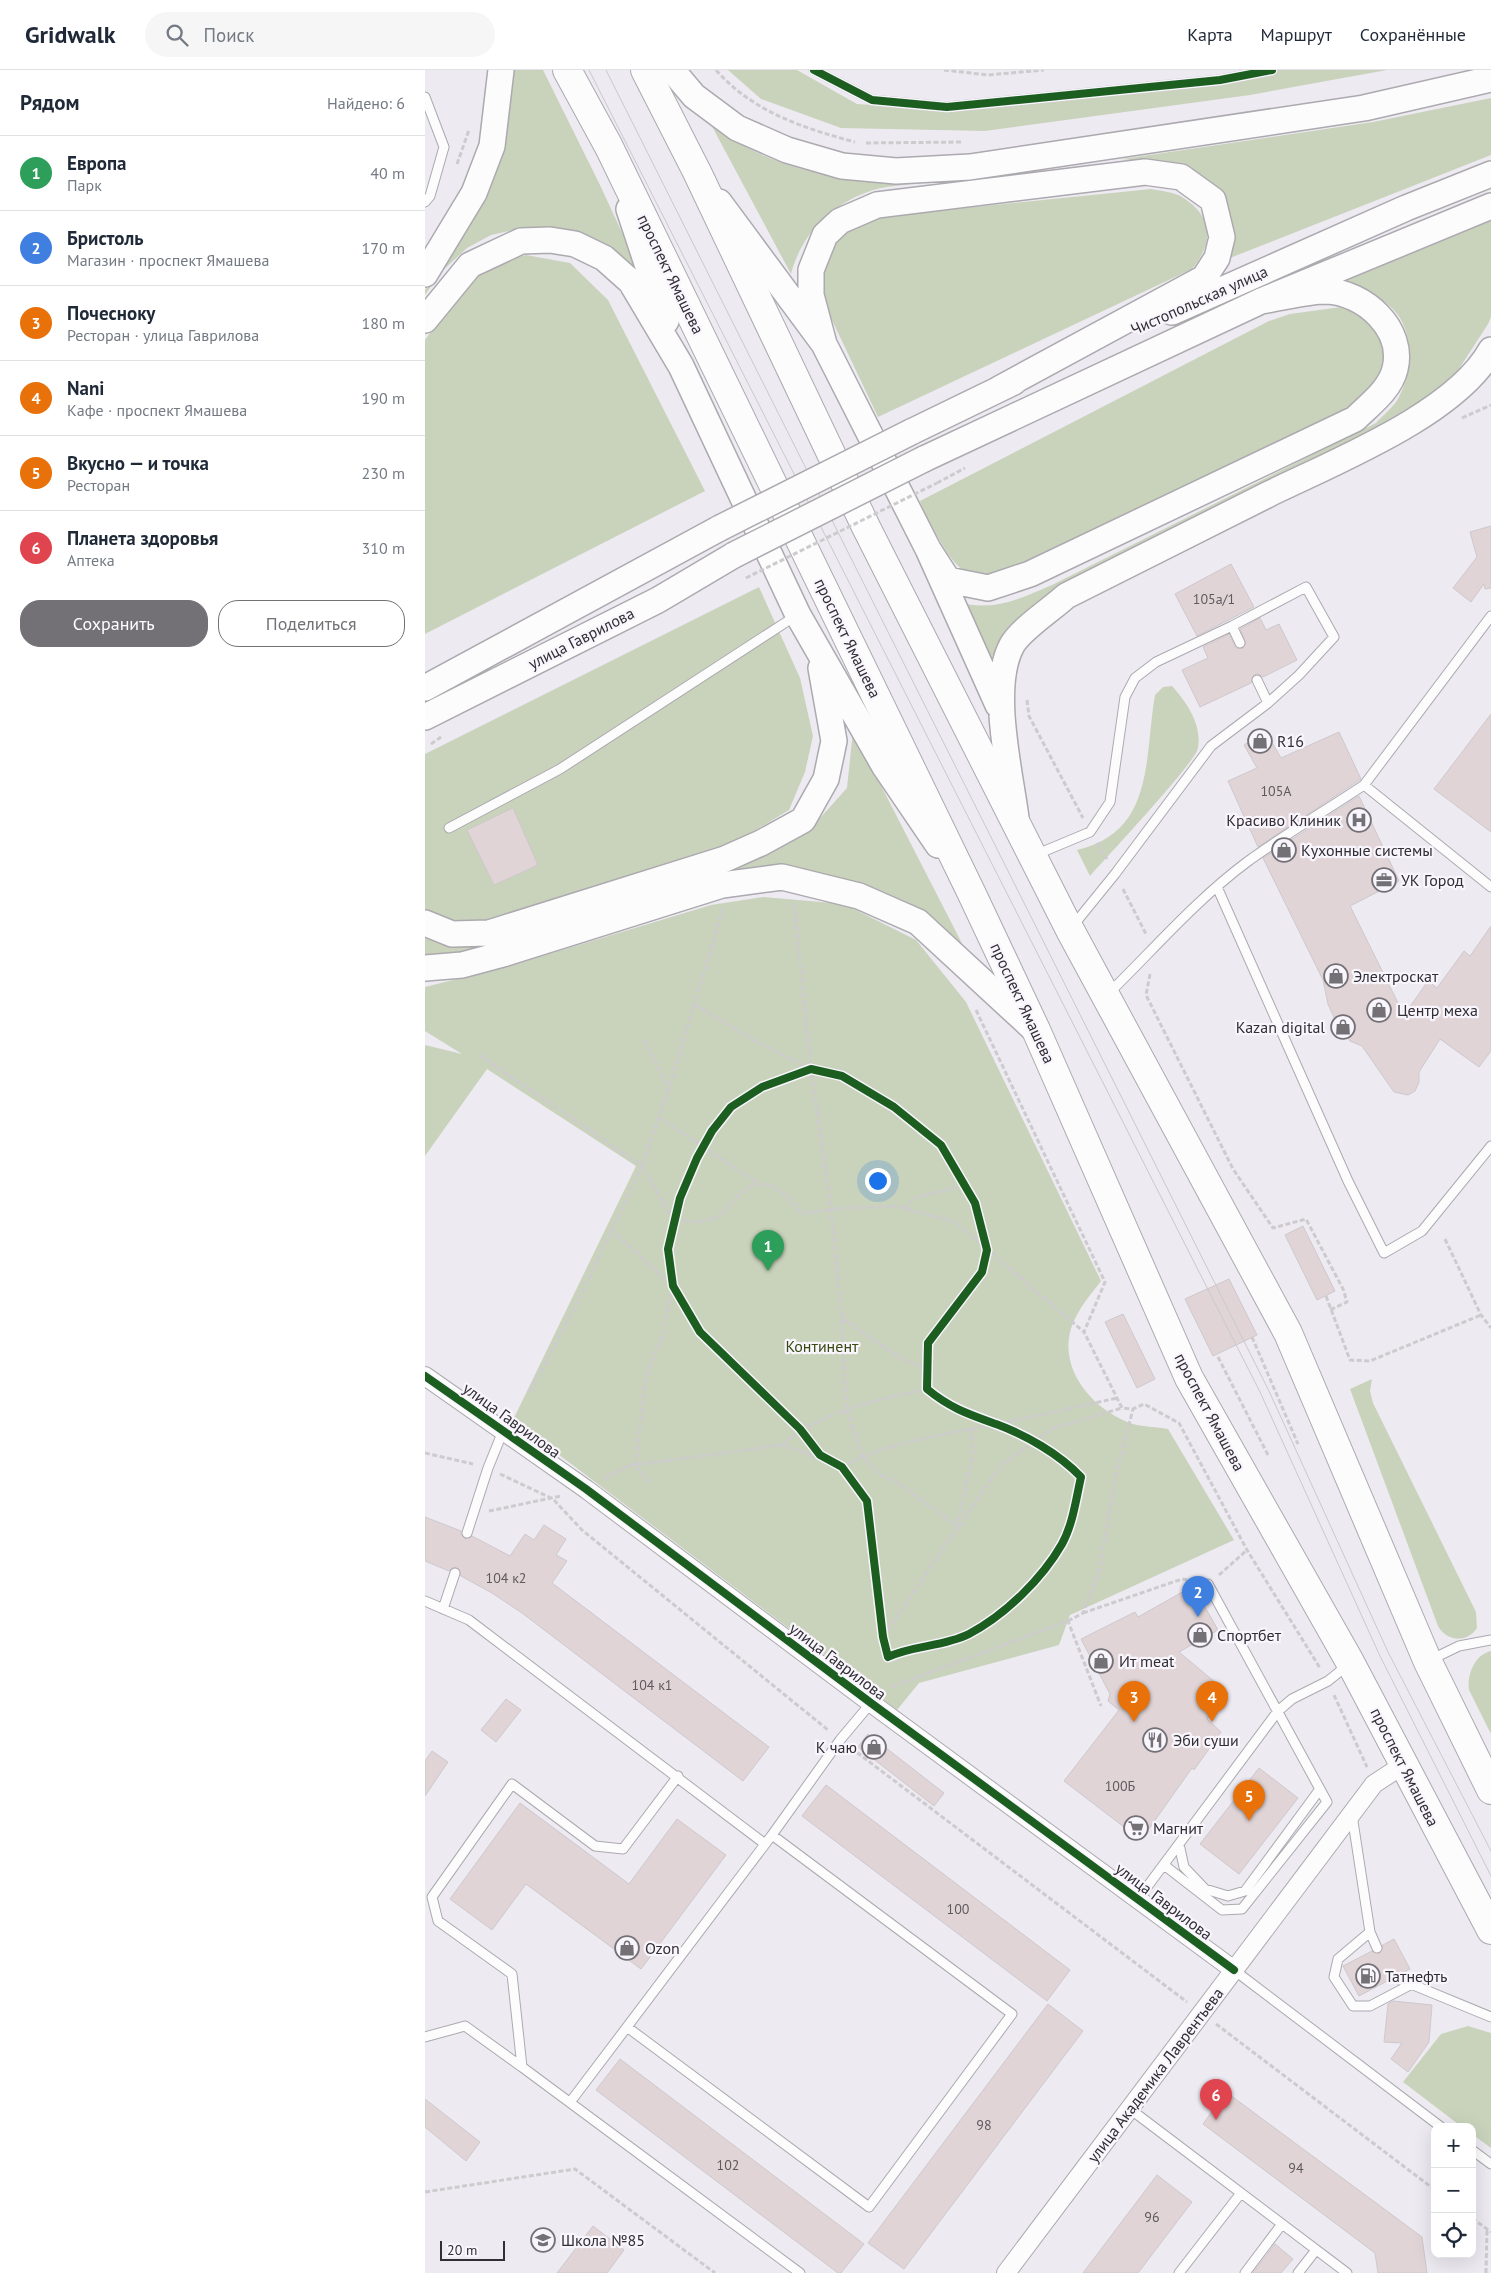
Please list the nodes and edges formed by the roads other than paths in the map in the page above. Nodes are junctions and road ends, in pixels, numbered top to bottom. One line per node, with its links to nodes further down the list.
1 (501, 70): 14 (main road)
2 (567, 70): 9 (main road, проспект Ямашева)
3 (645, 70): 10 (main road)
4 (672, 70): 7 (main road)
5 (814, 70): 6 (lane)
6 (1272, 70)
7 (1491, 79)
8 (425, 96): 12 (lane)
9 (609, 147): 19 (main road); 44 (main road, проспект Ямашева)
10 (697, 172): 17 (main road); 39 (main road)
11 (1491, 174): 20 (main road, Чистопольская улица)
12 (425, 202)
13 (1491, 206): 15 (main road, Чистопольская улица)
14 (425, 274)
15 (1261, 301): 22 (main road); 23 (main road, Чистопольская улица, bridge)
16 (425, 320): 19 (main road)
17 (825, 344): 20 (main road); 22 (main road)
18 (1488, 362): 35 (main road)
19 (681, 366): 25 (main road)
20 (999, 389): 21 (main road, Чистопольская улица)
21 (911, 432): 30 (main road, улица Гаврилова, bridge)
22 (928, 549): 35 (main road)
23 (734, 555): 24 (main road, улица Гаврилова)
24 (658, 600): 36 (main road, улица Гаврилова); 37 (main road)
25 (798, 615): 29 (main road); 40 (lane)
26 (1491, 616): 38 (lane)
27 (1232, 626): 28 (lane); 34 (lane); 41 (lane)
28 (1240, 643)
29 (818, 651): 44 (main road); 45 (main road)
30 (467, 665): 31 (main road); 33 (main road, улица Гаврилова)
31 (425, 672)
32 (1257, 680): 34 (lane)
33 (425, 688)
34 (1268, 703): 46 (lane)
35 (1002, 714): 39 (main road)
36 (425, 716)
37 (425, 733)
38 (1364, 785): 42 (lane); 43 (lane)
39 (1017, 821): 41 (main road)
40 (449, 828)
41 (1034, 856): 46 (main road)
42 (1491, 887)
43 (1217, 888): 48 (lane); 50 (lane)
44 (971, 892): 49 (main road, проспект Ямашева)
45 (425, 923)
46 (1070, 930): 48 (main road)
47 (425, 968): 49 (main road)
48 (1105, 997): 60 (main road)
49 (1036, 1030): 59 (main road, проспект Ямашева)
50 (1491, 1146)
51 (425, 1376): 52 (street, улица Гаврилова)
52 (503, 1431): 53 (lane); 61 (street, улица Гаврилова)
53 (467, 1533)
54 (455, 1573): 57 (lane)
55 (1208, 1584): 62 (lane)
56 (425, 1601): 57 (lane)
57 (443, 1609): 64 (lane)
58 (1491, 1640): 60 (lane)
59 (1351, 1662): 62 (lane); 63 (main road, проспект Ямашева)
60 (1428, 1662): 66 (main road)
61 (871, 1703): 68 (lane); 72 (street, улица Гаврилова)
62 (1277, 1711): 65 (lane); 70 (lane)
63 (1403, 1765): 67 (street, улица Академика Лаврентьева); 73 (main road, проспект Ямашева)
64 (678, 1776): 69 (lane); 82 (lane)
65 (1320, 1789): 70 (lane); 71 (lane)
66 (1491, 1790)
67 (1351, 1815): 74 (lane); 76 (street, улица Академика Лаврентьева)
68 (771, 1835): 69 (lane); 80 (lane)
69 (765, 1844): 80 (lane)
70 (1179, 1844): 71 (lane)
71 (1164, 1865): 72 (lane)
72 (1138, 1899): 76 (street, улица Гаврилова)
73 (1491, 1930)
74 (1370, 1932): 75 (lane); 78 (lane)
75 (1377, 1948)
76 (1234, 1970): 84 (street, улица Академика Лаврентьева); 85 (lane)
77 (1394, 1977): 78 (lane)
78 (1412, 1984): 79 (lane)
79 (1491, 2017)
80 (627, 2027): 83 (lane)
81 (425, 2036): 82 (lane)
82 (522, 2067): 83 (lane)
83 (571, 2101): 91 (lane)
84 (1129, 2109): 88 (lane); 92 (street, улица Академика Лаврентьева)
85 (1436, 2123)
86 (1476, 2153): 87 (lane)
87 (1491, 2164)
88 (1241, 2193): 89 (lane); 93 (lane)
89 (1282, 2224): 90 (lane); 94 (lane)
90 (1316, 2250): 95 (lane); 96 (lane)
91 (801, 2273)
92 (1006, 2273)
93 (1179, 2273)
94 (1245, 2273)
95 (1298, 2273)
96 (1347, 2273)

